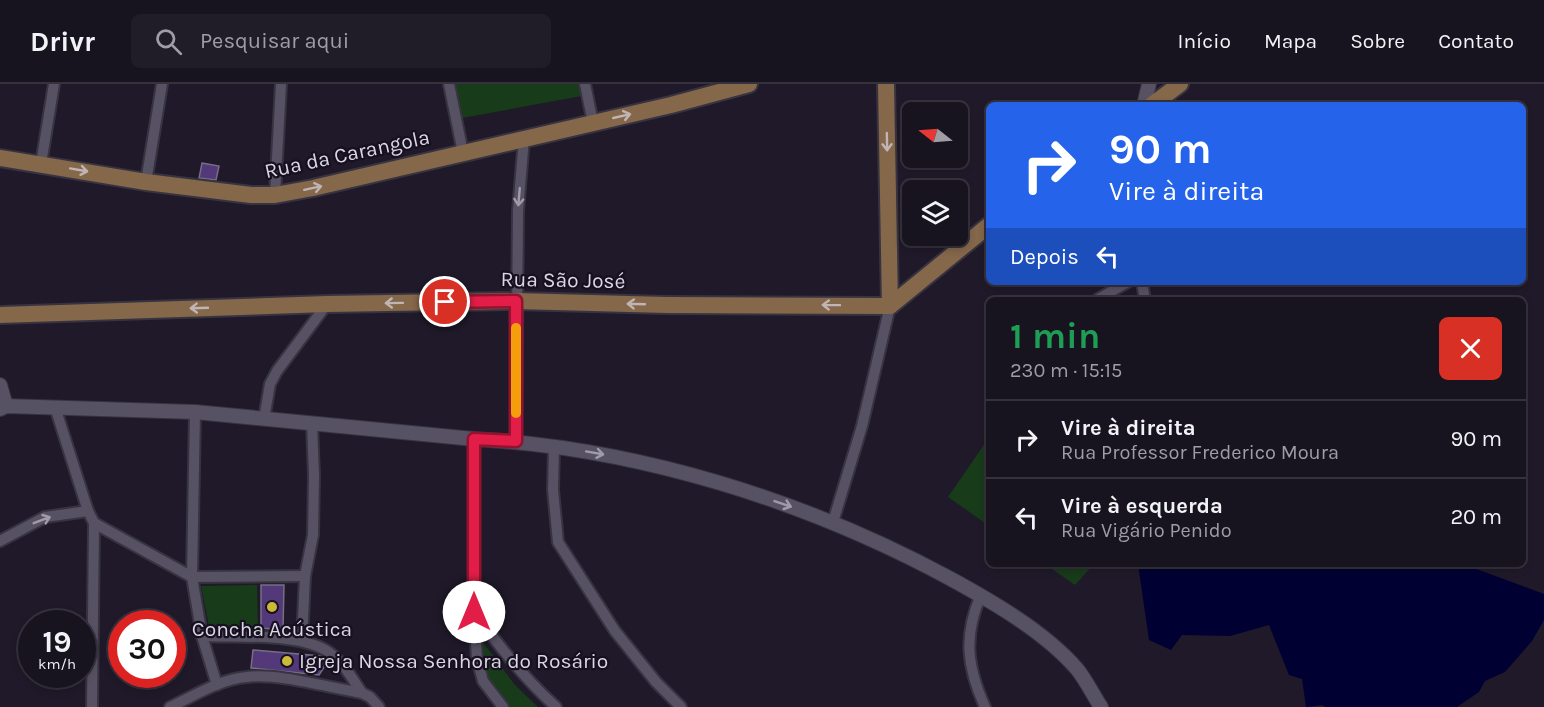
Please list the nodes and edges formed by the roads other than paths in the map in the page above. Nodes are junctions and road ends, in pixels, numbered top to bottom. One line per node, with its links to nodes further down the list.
1 (54, 84): 17 (street)
2 (162, 84): 18 (street)
3 (281, 84): 19 (street)
4 (449, 84): 15 (street)
5 (585, 84): 13 (street)
6 (749, 84): 13 (main road, Rua da Carangola, one-way to 6)
7 (886, 84): 25 (main road, one-way to 25)
8 (1149, 84): 11 (street)
9 (1193, 84): 10 (main road)
10 (1176, 87): 12 (main road)
11 (1145, 102)
12 (1156, 102)
13 (593, 123): 14 (main road, Rua da Carangola)
14 (524, 138): 15 (main road, Rua da Carangola); 23 (street, one-way to 23)
15 (463, 153): 19 (main road, Rua da Carangola, one-way to 15)
16 (0, 158): 17 (main road, Rua da Carangola)
17 (41, 164): 18 (main road, Rua da Carangola, one-way to 18)
18 (146, 182): 19 (main road, Rua da Carangola)
19 (275, 195)
20 (986, 228): 25 (main road)
21 (1123, 285): 22 (street)
22 (1102, 297)
23 (516, 301): 24 (main road, Rua São José, one-way to 24); 25 (main road, Rua São José, one-way to 23); 34 (street)
24 (327, 304): 26 (main road, Rua São José, one-way to 26); 31 (street)
25 (890, 306): 37 (street)
26 (0, 315)
27 (0, 385): 29 (street)
28 (56, 406): 29 (street); 30 (street); 36 (street)
29 (3, 407)
30 (195, 412): 31 (street); 41 (street)
31 (264, 419): 32 (street)
32 (312, 424): 33 (street); 40 (street)
33 (474, 439): 34 (street); 43 (street)
34 (516, 441): 35 (street)
35 (554, 446): 37 (street, one-way to 37); 53 (street)
36 (88, 511): 38 (street); 39 (street, one-way to 36)
37 (833, 522): 42 (street)
38 (94, 523): 41 (street); 48 (street)
39 (0, 541)
40 (305, 576): 41 (street); 45 (street)
41 (192, 577): 44 (street)
42 (981, 595): 54 (street); 55 (street)
43 (474, 612): 51 (street); 52 (street)
44 (202, 636): 45 (street); 46 (street)
45 (302, 640): 47 (street)
46 (217, 685): 47 (street); 49 (street)
47 (362, 693): 50 (street)
48 (92, 707)
49 (170, 707)
50 (379, 707)
51 (503, 707)
52 (556, 707)
53 (681, 707)
54 (985, 707)
55 (1101, 707)

